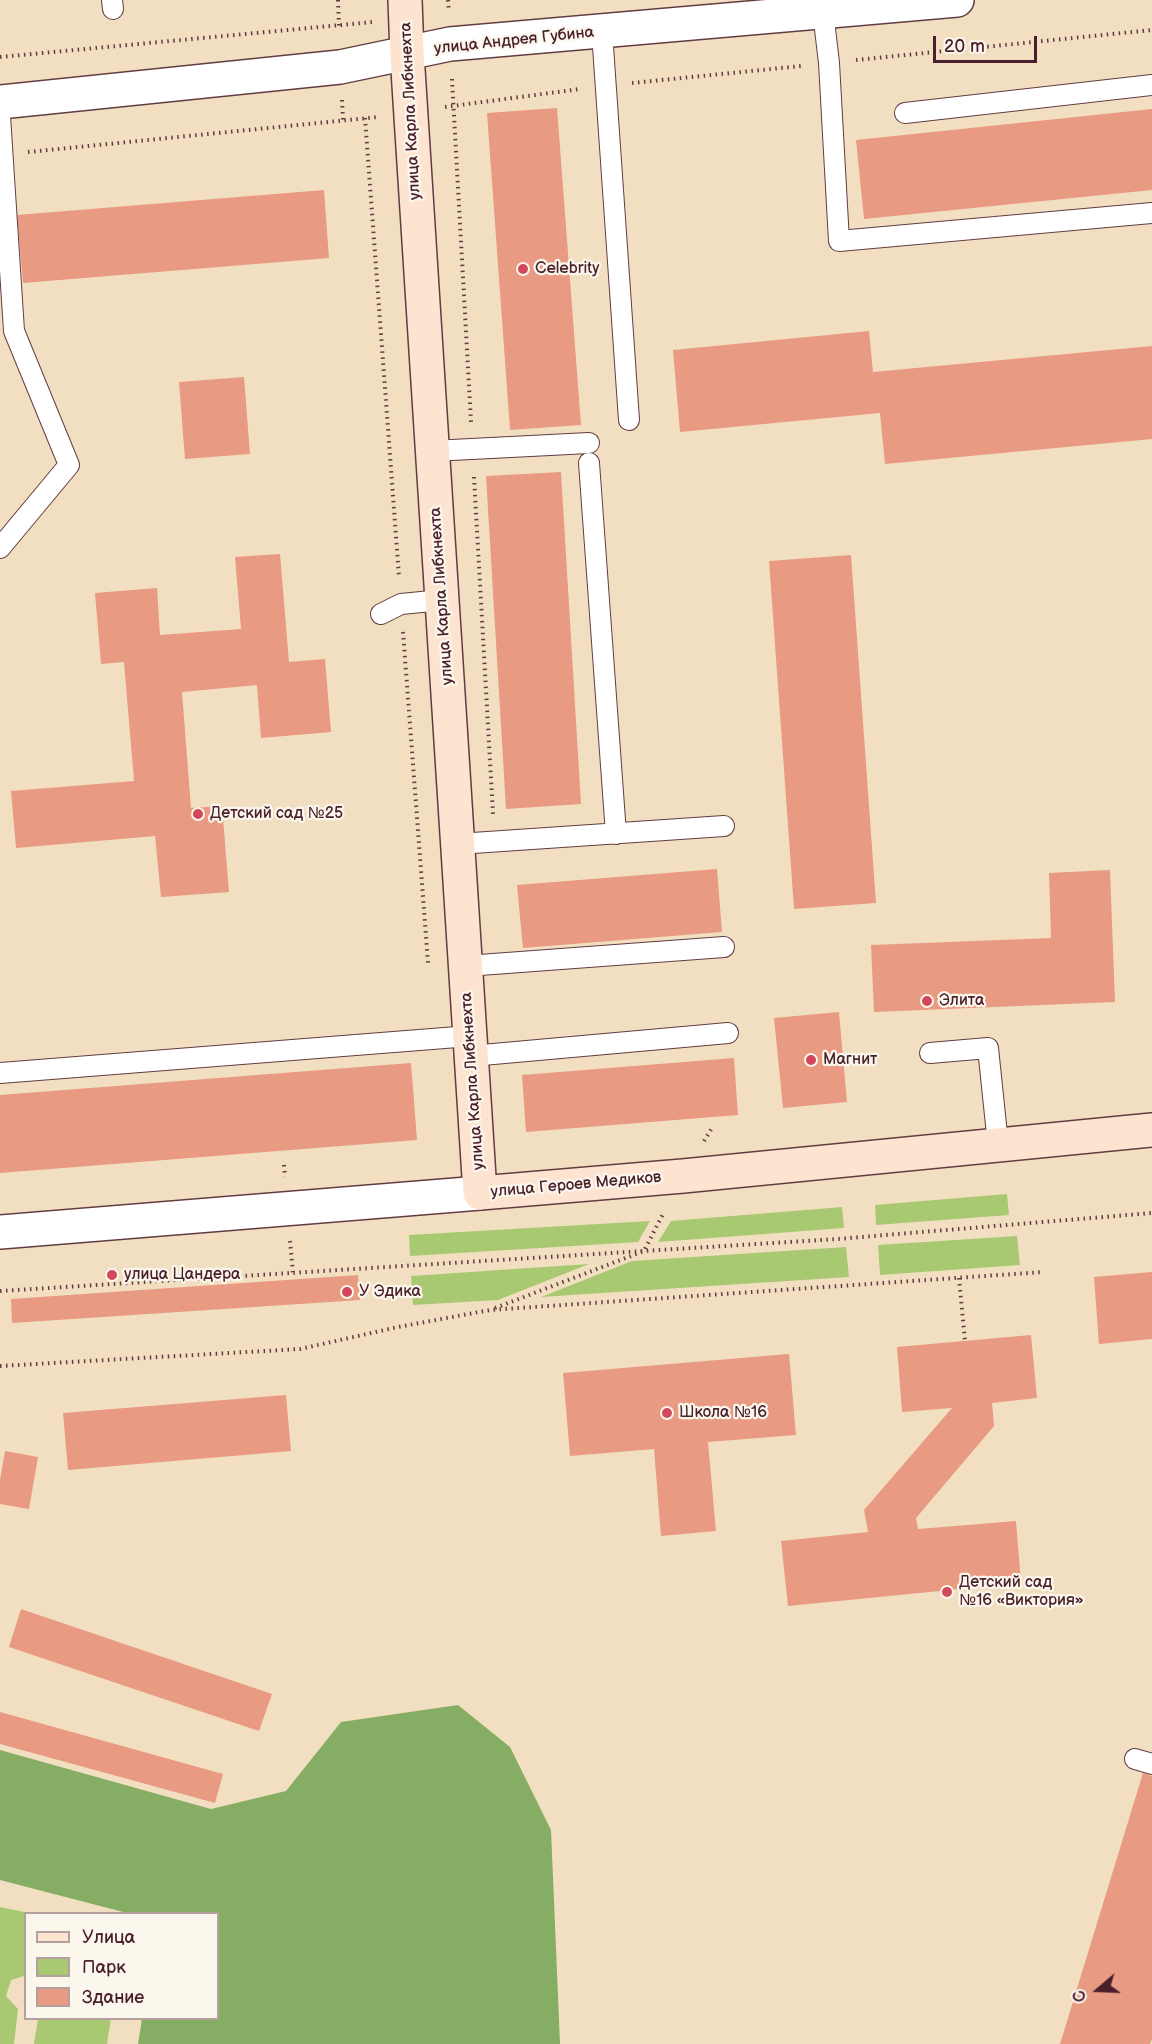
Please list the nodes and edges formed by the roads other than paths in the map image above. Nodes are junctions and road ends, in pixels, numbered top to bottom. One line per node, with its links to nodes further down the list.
1 (957, 0): 3 (street, улица Андрея Губина)
2 (406, 10): 5 (street, улица Карла Либкнехта)
3 (823, 12): 4 (street, улица Андрея Губина); 10 (lane)
4 (602, 32): 5 (street, улица Андрея Губина); 11 (lane)
5 (407, 54): 7 (street, улица Андрея Губина); 13 (street, улица Карла Либкнехта)
6 (1152, 86): 8 (lane)
7 (0, 102)
8 (905, 113)
9 (0, 116): 15 (lane)
10 (1152, 213)
11 (629, 420)
12 (589, 443): 13 (lane)
13 (432, 451): 16 (street, улица Карла Либкнехта)
14 (589, 463): 19 (lane)
15 (0, 548)
16 (442, 600): 17 (lane); 20 (street, улица Карла Либкнехта)
17 (381, 614)
18 (724, 826): 19 (lane)
19 (616, 834): 20 (lane)
20 (458, 844): 22 (street, улица Карла Либкнехта)
21 (724, 947): 22 (lane)
22 (466, 966): 24 (street, улица Карла Либкнехта)
23 (728, 1033): 24 (lane)
24 (471, 1046): 26 (lane); 29 (street, улица Карла Либкнехта)
25 (930, 1053): 28 (lane)
26 (0, 1073)
27 (1152, 1130): 28 (street, улица Героев Медиков)
28 (998, 1144): 29 (street, улица Героев Медиков)
29 (480, 1192): 30 (street, улица Героев Медиков)
30 (0, 1232)

